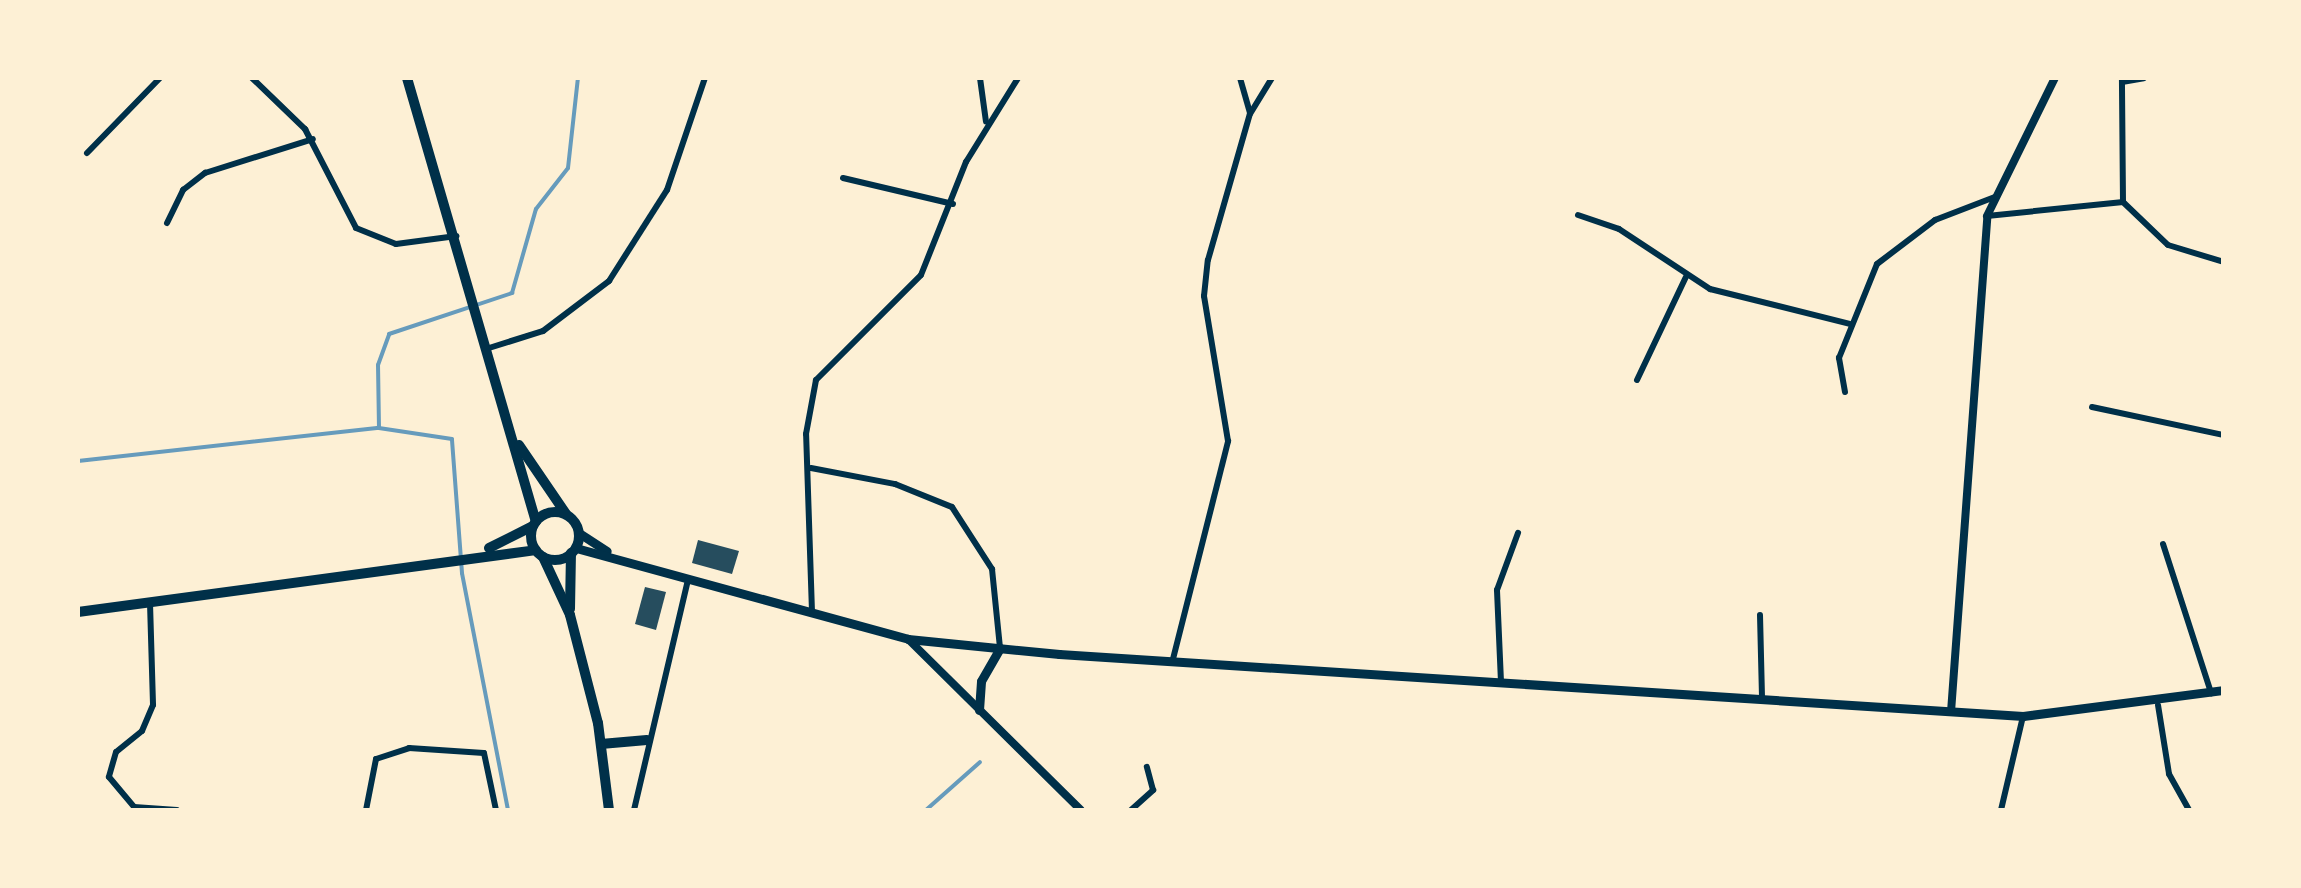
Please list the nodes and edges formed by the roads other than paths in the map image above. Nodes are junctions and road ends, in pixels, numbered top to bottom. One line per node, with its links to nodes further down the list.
1 (160, 78): 15 (street)
2 (252, 78): 14 (street)
3 (407, 78): 23 (main road)
4 (705, 78): 27 (street)
5 (980, 78): 13 (street)
6 (1018, 78): 13 (street)
7 (1240, 78): 12 (street)
8 (1272, 78): 12 (street)
9 (2055, 78): 17 (street)
10 (2144, 78): 11 (street)
11 (2122, 80): 18 (street)
12 (1250, 114): 51 (street)
13 (986, 123): 19 (street)
14 (312, 139): 22 (street); 23 (street)
15 (87, 153)
16 (842, 178): 19 (street)
17 (1996, 197): 21 (street); 26 (street)
18 (2124, 202): 21 (street); 24 (street)
19 (953, 204): 33 (street)
20 (1578, 215): 25 (street)
21 (1987, 216): 58 (street)
22 (168, 223)
23 (457, 236): 27 (main road)
24 (2224, 262)
25 (1686, 276): 26 (street); 28 (street)
26 (1850, 324): 29 (street)
27 (490, 348): 32 (main road)
28 (1637, 380)
29 (1845, 392)
30 (2092, 407): 31 (street)
31 (2224, 435)
32 (513, 437): 34 (main road); 35 (main road)
33 (811, 468): 46 (street); 50 (street)
34 (566, 515): 35 (main road); 36 (main road)
35 (535, 524): 40 (main road); 41 (main road)
36 (580, 533): 39 (main road); 42 (main road)
37 (1518, 534): 52 (street)
38 (2163, 544): 54 (street)
39 (573, 551): 41 (main road); 42 (main road); 48 (main road)
40 (479, 552): 41 (main road); 44 (main road)
41 (540, 554): 48 (main road)
42 (614, 556): 43 (main road)
43 (688, 580): 46 (main road); 60 (street)
44 (150, 602): 45 (main road); 63 (street)
45 (78, 612)
46 (812, 614): 49 (main road)
47 (1760, 614): 55 (street)
48 (570, 615): 61 (main road)
49 (908, 639): 50 (main road); 57 (street)
50 (1000, 648): 51 (main road); 57 (main road)
51 (1173, 659): 52 (main road)
52 (1501, 682): 55 (main road)
53 (2224, 690): 54 (main road)
54 (2211, 692): 56 (main road)
55 (1762, 698): 58 (main road)
56 (2158, 705): 59 (main road); 71 (street)
57 (979, 710): 68 (street)
58 (1951, 712): 59 (main road)
59 (2023, 716): 70 (street)
60 (647, 740): 61 (main road); 67 (street)
61 (602, 744): 66 (main road)
62 (1147, 768): 69 (street)
63 (177, 810)
64 (366, 810): 65 (street)
65 (496, 810)
66 (609, 810)
67 (634, 810)
68 (1081, 810)
69 (1131, 810)
70 (2001, 810)
71 (2189, 810)

